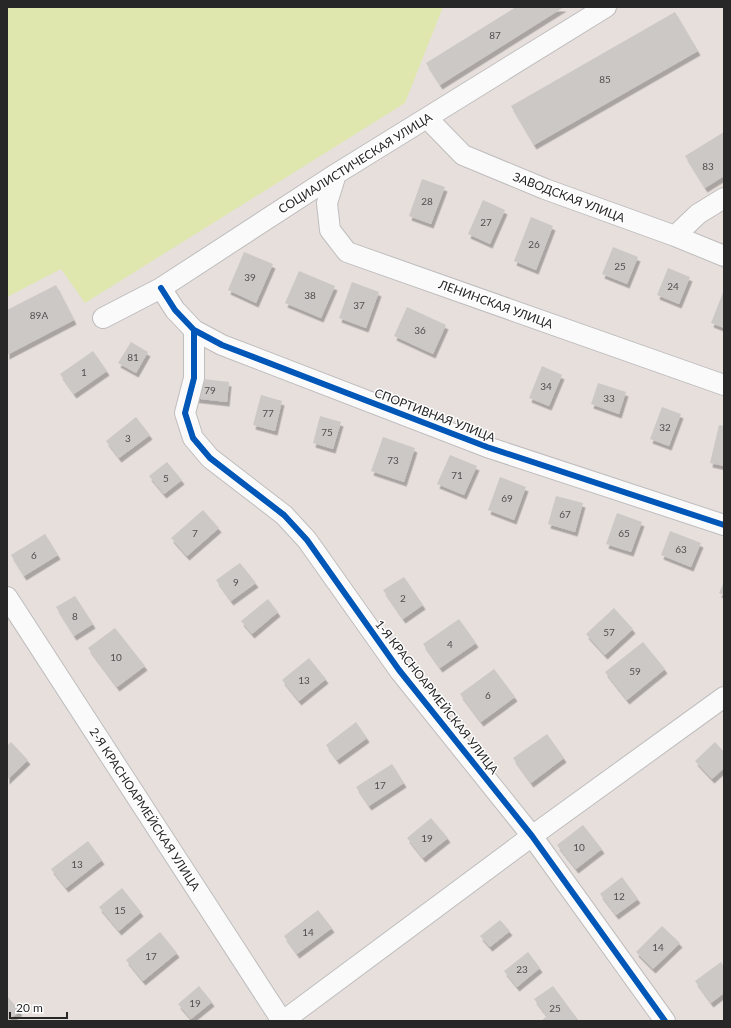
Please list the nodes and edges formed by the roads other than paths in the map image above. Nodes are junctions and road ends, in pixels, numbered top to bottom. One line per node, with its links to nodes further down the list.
1 (606, 7): 2 (street, СОЦИАЛИСТИЧЕСКАЯ УЛИЦА)
2 (427, 118): 3 (street, СОЦИАЛИСТИЧЕСКАЯ УЛИЦА); 5 (street, ЗАВОДСКАЯ УЛИЦА)
3 (336, 174): 7 (street, СОЦИАЛИСТИЧЕСКАЯ УЛИЦА); 10 (street, ЛЕНИНСКАЯ УЛИЦА)
4 (724, 198): 5 (street)
5 (675, 236): 6 (street, ЗАВОДСКАЯ УЛИЦА)
6 (724, 256)
7 (161, 288): 8 (street, СОЦИАЛИСТИЧЕСКАЯ УЛИЦА); 9 (street, СПОРТИВНАЯ УЛИЦА)
8 (103, 318)
9 (194, 330): 11 (street, СПОРТИВНАЯ УЛИЦА); 14 (street, 1-Я КРАСНОАРМЕЙСКАЯ УЛИЦА)
10 (724, 386)
11 (724, 525)
12 (7, 597): 15 (street, 2-Я КРАСНОАРМЕЙСКАЯ УЛИЦА)
13 (724, 697): 14 (street)
14 (532, 836): 15 (street); 16 (street, 1-Я КРАСНОАРМЕЙСКАЯ УЛИЦА)
15 (283, 1021)
16 (665, 1021)

